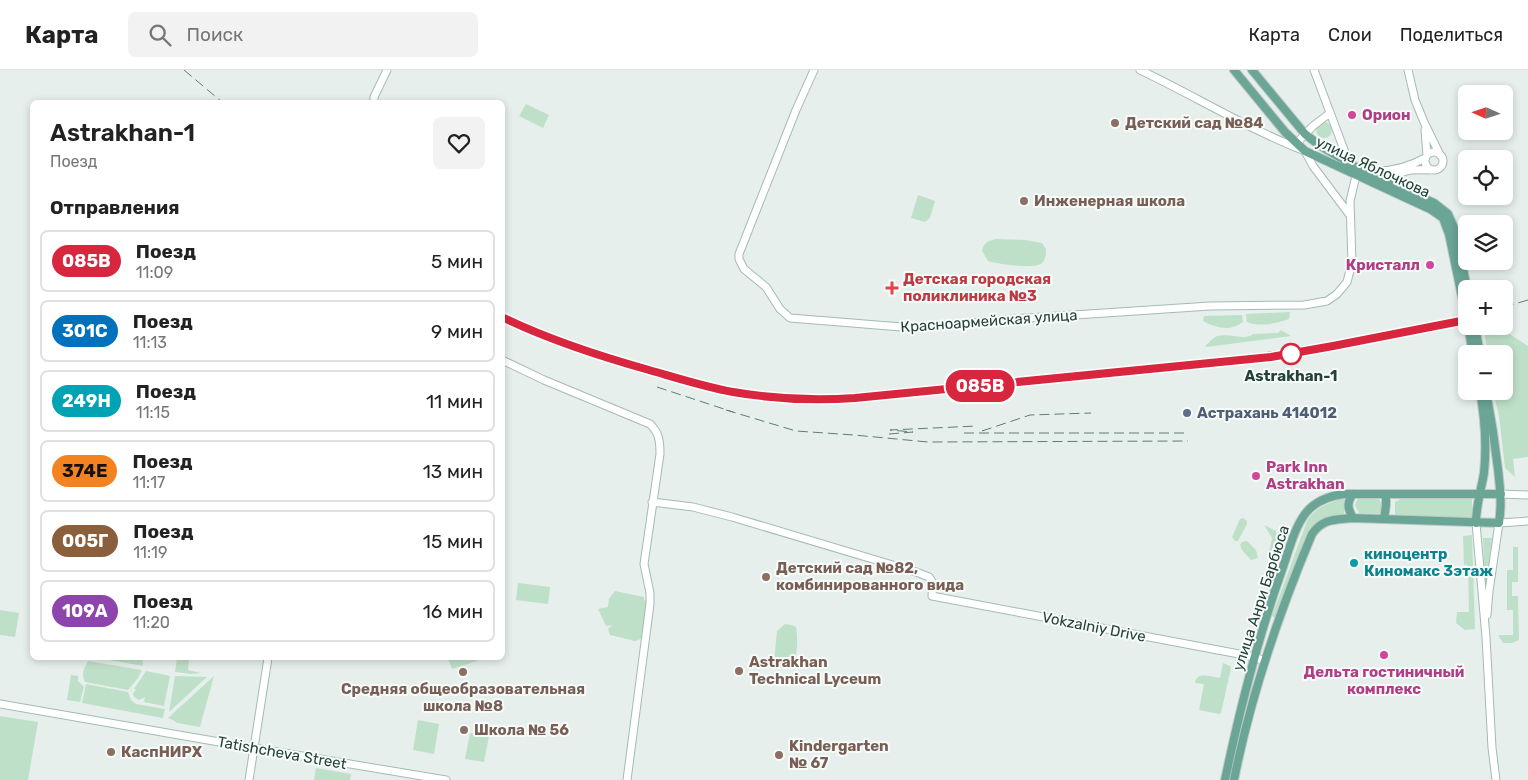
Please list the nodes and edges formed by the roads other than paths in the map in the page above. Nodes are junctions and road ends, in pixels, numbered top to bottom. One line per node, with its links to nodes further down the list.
1 (387, 70): 8 (street)
2 (814, 70): 22 (street, Красноармейская улица)
3 (1140, 70): 13 (street)
4 (1234, 70): 12 (main road, улица Яблочкова)
5 (1252, 70): 11 (main road, улица Яблочкова)
6 (1314, 70): 9 (street)
7 (1408, 70): 10 (street)
8 (374, 100)
9 (1330, 113): 11 (street); 16 (street)
10 (1424, 122): 14 (street); 15 (street)
11 (1306, 134): 12 (street); 16 (main road, улица Яблочкова)
12 (1296, 144): 13 (main road, улица Яблочкова)
13 (1305, 151): 18 (main road, улица Яблочкова); 22 (street)
14 (1440, 155): 15 (street); 17 (street)
15 (1426, 157): 17 (street); 18 (street)
16 (1352, 165): 18 (main road, улица Яблочкова)
17 (1430, 170): 19 (street)
18 (1359, 173): 20 (main road, улица Яблочкова); 22 (street, Красноармейская улица); 23 (main road, улица Яблочкова)
19 (1398, 173): 20 (street); 21 (street)
20 (1388, 182): 21 (main road, улица Яблочкова)
21 (1398, 186): 24 (main road, улица Яблочкова)
22 (1349, 214)
23 (1459, 280)
24 (1465, 280)
25 (505, 361): 33 (street)
26 (1482, 400): 30 (main road)
27 (1488, 400): 31 (main road)
28 (1353, 494): 29 (main road, улица Анри Барбюса); 34 (main road); 40 (main road, улица Анри Барбюса)
29 (1386, 494): 30 (main road, улица Анри Барбюса); 35 (main road)
30 (1479, 494): 31 (main road, улица Анри Барбюса); 37 (main road)
31 (1501, 494): 32 (street); 38 (main road)
32 (1528, 495)
33 (652, 502): 40 (street, Vokzalniy Drive); 47 (street)
34 (1353, 518): 35 (main road, улица Анри Барбюса); 42 (main road, улица Анри Барбюса)
35 (1384, 519): 37 (main road, улица Анри Барбюса)
36 (1528, 521): 38 (street)
37 (1476, 523): 38 (main road, улица Анри Барбюса); 39 (street)
38 (1499, 523): 39 (street)
39 (1486, 637): 50 (street)
40 (1255, 657): 42 (street, Vokzalniy Drive); 48 (main road, улица Анри Барбюса)
41 (268, 660): 44 (street)
42 (1264, 660): 49 (main road, улица Анри Барбюса)
43 (0, 704): 44 (street, Tatishcheva Street)
44 (254, 748): 45 (street); 46 (street, Tatishcheva Street)
45 (249, 780)
46 (446, 780)
47 (627, 780)
48 (1225, 780)
49 (1234, 780)
50 (1496, 780)

